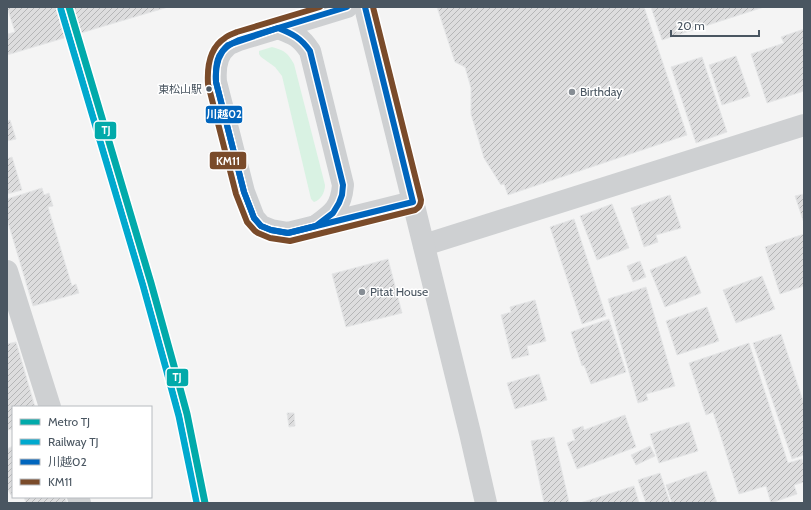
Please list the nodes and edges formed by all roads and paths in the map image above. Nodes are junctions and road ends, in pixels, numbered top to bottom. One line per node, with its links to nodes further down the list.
1 (347, 7): 3 (street)
2 (365, 7): 5 (street)
3 (278, 28): 6 (street); 6 (street)
4 (804, 125): 7 (street)
5 (413, 202): 6 (street); 7 (street)
6 (316, 226)
7 (424, 245): 11 (street)
8 (7, 271): 9 (street)
9 (11, 302): 10 (street)
10 (50, 406)
11 (486, 503)

